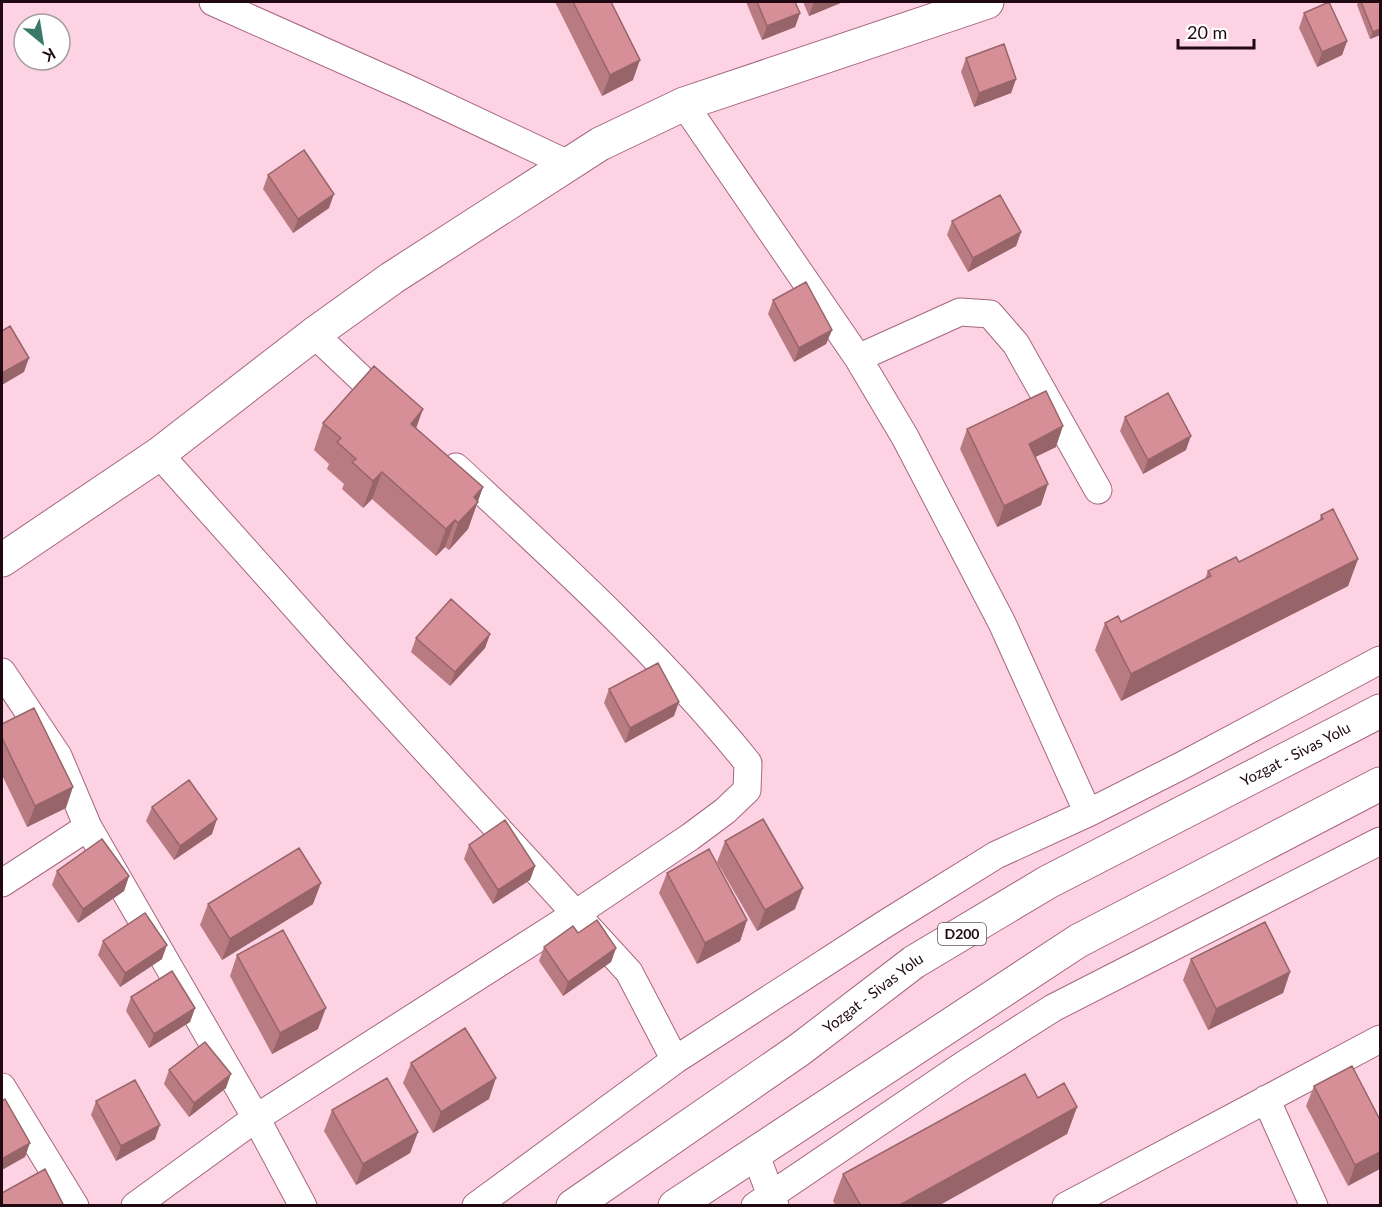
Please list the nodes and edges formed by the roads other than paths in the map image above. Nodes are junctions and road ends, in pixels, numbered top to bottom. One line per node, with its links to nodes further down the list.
1 (213, 2): 4 (street)
2 (987, 2): 3 (main road)
3 (684, 104): 4 (main road); 6 (street)
4 (568, 164): 5 (main road)
5 (314, 334): 7 (street); 9 (main road)
6 (858, 358): 10 (street); 16 (street)
7 (409, 424)
8 (435, 448): 20 (street)
9 (159, 454): 11 (main road); 20 (street)
10 (1098, 490)
11 (2, 560)
12 (1380, 660): 16 (street)
13 (2, 672): 17 (street)
14 (1380, 711): 32 (main road, Yozgat - Sivas Yolu / D200)
15 (1380, 784): 26 (main road)
16 (1088, 813): 22 (street)
17 (88, 827): 19 (street); 25 (street)
18 (1380, 841): 27 (street)
19 (2, 883)
20 (577, 913): 22 (street); 25 (street)
21 (1380, 1039): 24 (street)
22 (675, 1060): 31 (street)
23 (2, 1087): 28 (street)
24 (1266, 1099): 34 (street); 35 (street)
25 (256, 1118): 29 (street); 30 (street)
26 (755, 1153): 27 (street); 33 (main road)
27 (767, 1202)
28 (75, 1206)
29 (135, 1206)
30 (303, 1206)
31 (476, 1206)
32 (573, 1206)
33 (675, 1206)
34 (1066, 1206)
35 (1314, 1206)

